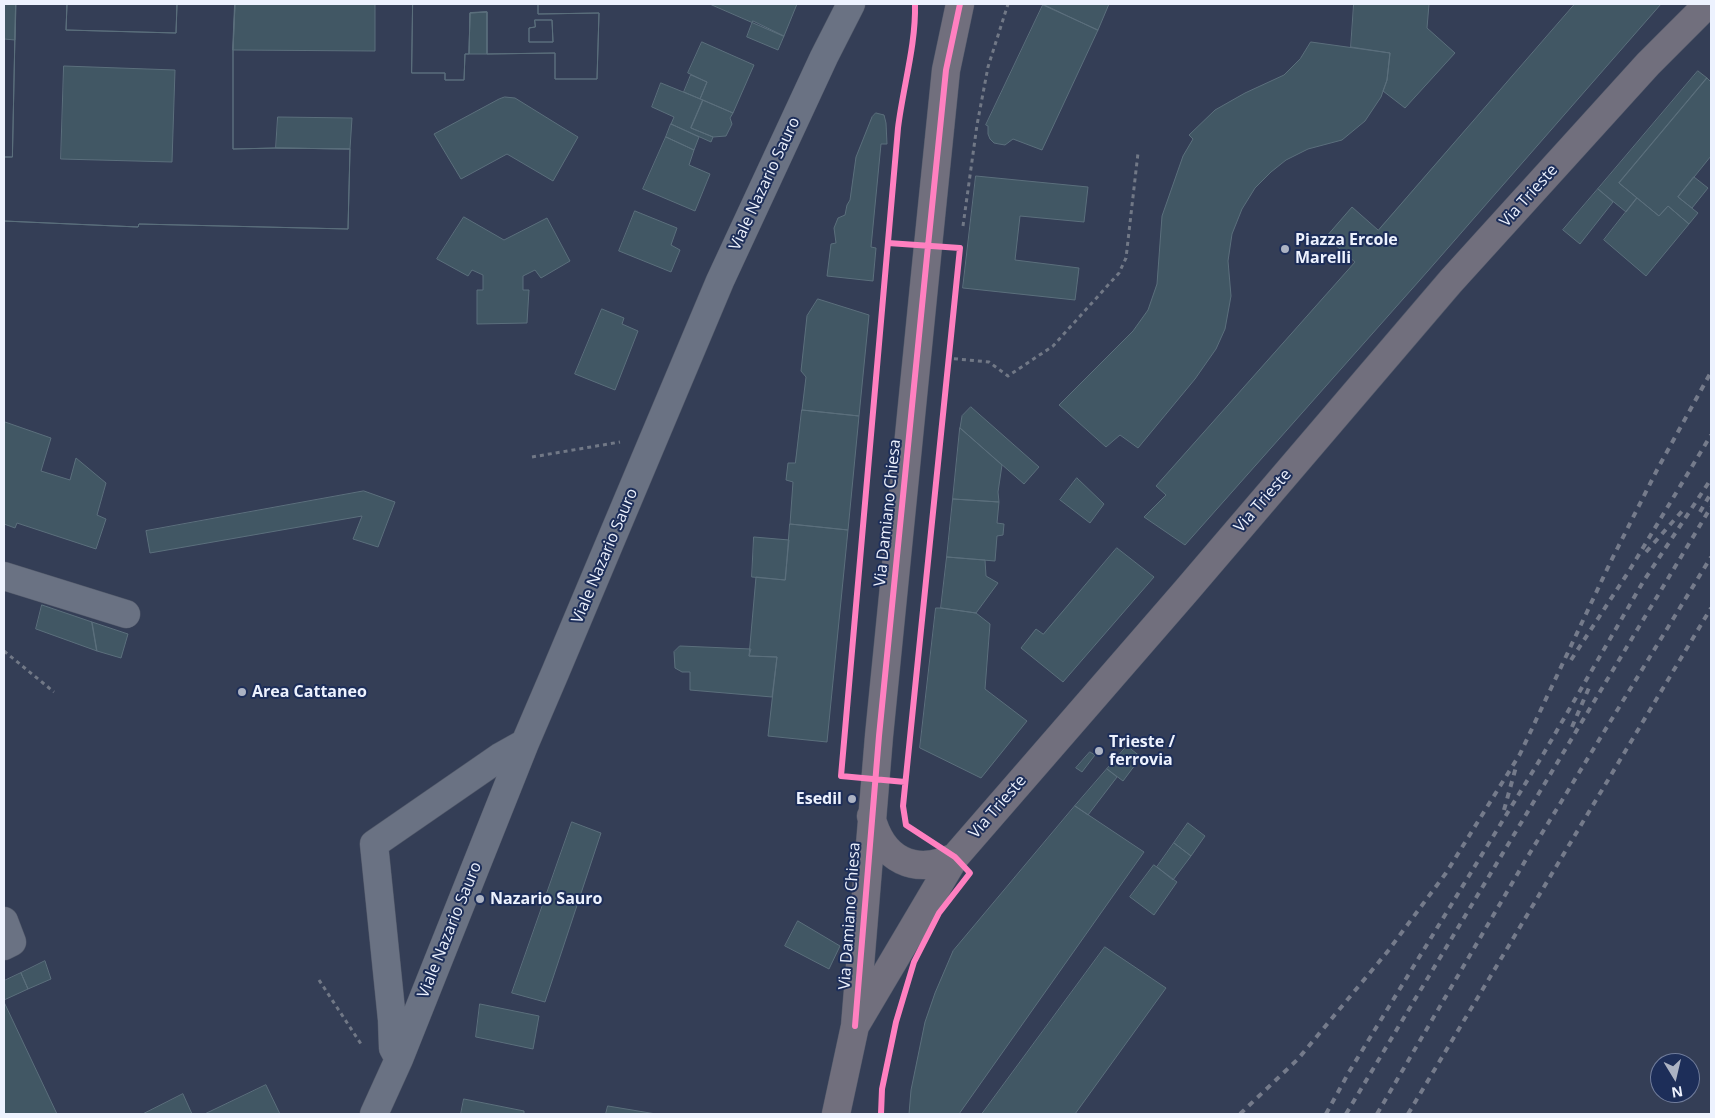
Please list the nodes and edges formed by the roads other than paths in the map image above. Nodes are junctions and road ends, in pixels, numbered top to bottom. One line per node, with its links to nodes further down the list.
1 (852, 4): 6 (street, Viale Nazario Sauro)
2 (960, 4): 7 (main road, Via Damiano Chiesa)
3 (1708, 4): 8 (main road, Via Trieste)
4 (4, 576): 5 (street)
5 (126, 614)
6 (524, 743): 12 (street, Viale Nazario Sauro); 12 (street)
7 (871, 816): 8 (main road); 11 (main road, Via Damiano Chiesa)
8 (955, 857): 11 (main road, Via Trieste)
9 (4, 921): 10 (street)
10 (4, 946)
11 (855, 1026): 14 (main road, Via Damiano Chiesa)
12 (399, 1059): 13 (street, Viale Nazario Sauro)
13 (374, 1114)
14 (836, 1114)

